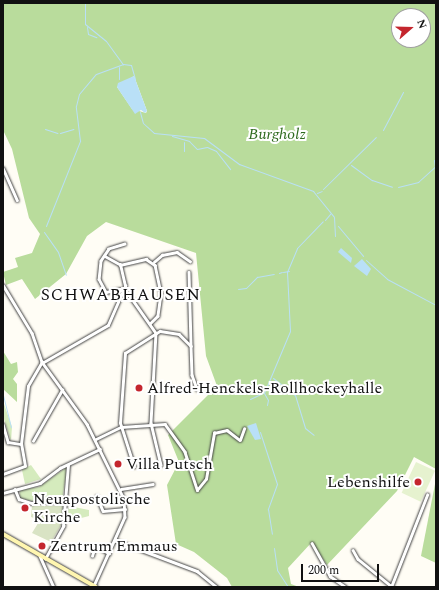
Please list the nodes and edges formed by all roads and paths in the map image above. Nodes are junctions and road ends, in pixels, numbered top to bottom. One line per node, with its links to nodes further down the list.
1 (3, 168): 2 (street)
2 (17, 200)
3 (125, 244): 4 (street)
4 (104, 256): 7 (street); 10 (street)
5 (190, 261): 6 (street)
6 (154, 262): 7 (street); 11 (street)
7 (120, 265): 10 (street)
8 (189, 272): 13 (street)
9 (3, 285): 14 (street)
10 (124, 291): 11 (street); 14 (street)
11 (150, 324): 12 (street)
12 (156, 333): 13 (street); 17 (street); 19 (street)
13 (191, 346): 15 (street)
14 (42, 362): 16 (street); 23 (street)
15 (197, 389)
16 (62, 390): 21 (street); 22 (street)
17 (151, 423): 19 (street); 20 (street); 26 (street)
18 (3, 424): 23 (street)
19 (121, 427): 21 (street); 27 (street)
20 (244, 429)
21 (96, 439): 24 (street)
22 (33, 440)
23 (20, 444): 28 (street)
24 (100, 449): 25 (street); 31 (street)
25 (68, 464): 30 (street); 35 (street)
26 (161, 465)
27 (134, 468)
28 (3, 474)
29 (152, 484): 31 (street)
30 (15, 489): 32 (street); 35 (street)
31 (121, 490): 36 (street)
32 (3, 493)
33 (427, 495): 44 (street)
34 (97, 496): 36 (street)
35 (65, 503): 43 (street)
36 (125, 509): 38 (street)
37 (3, 534): 43 (main road)
38 (115, 540): 41 (street); 47 (street)
39 (312, 543): 48 (street)
40 (353, 550): 44 (street)
41 (109, 553): 42 (street); 46 (street)
42 (92, 556)
43 (42, 558): 45 (street); 46 (main road)
44 (391, 586)
45 (54, 587)
46 (94, 587)
47 (217, 587)
48 (346, 587)

